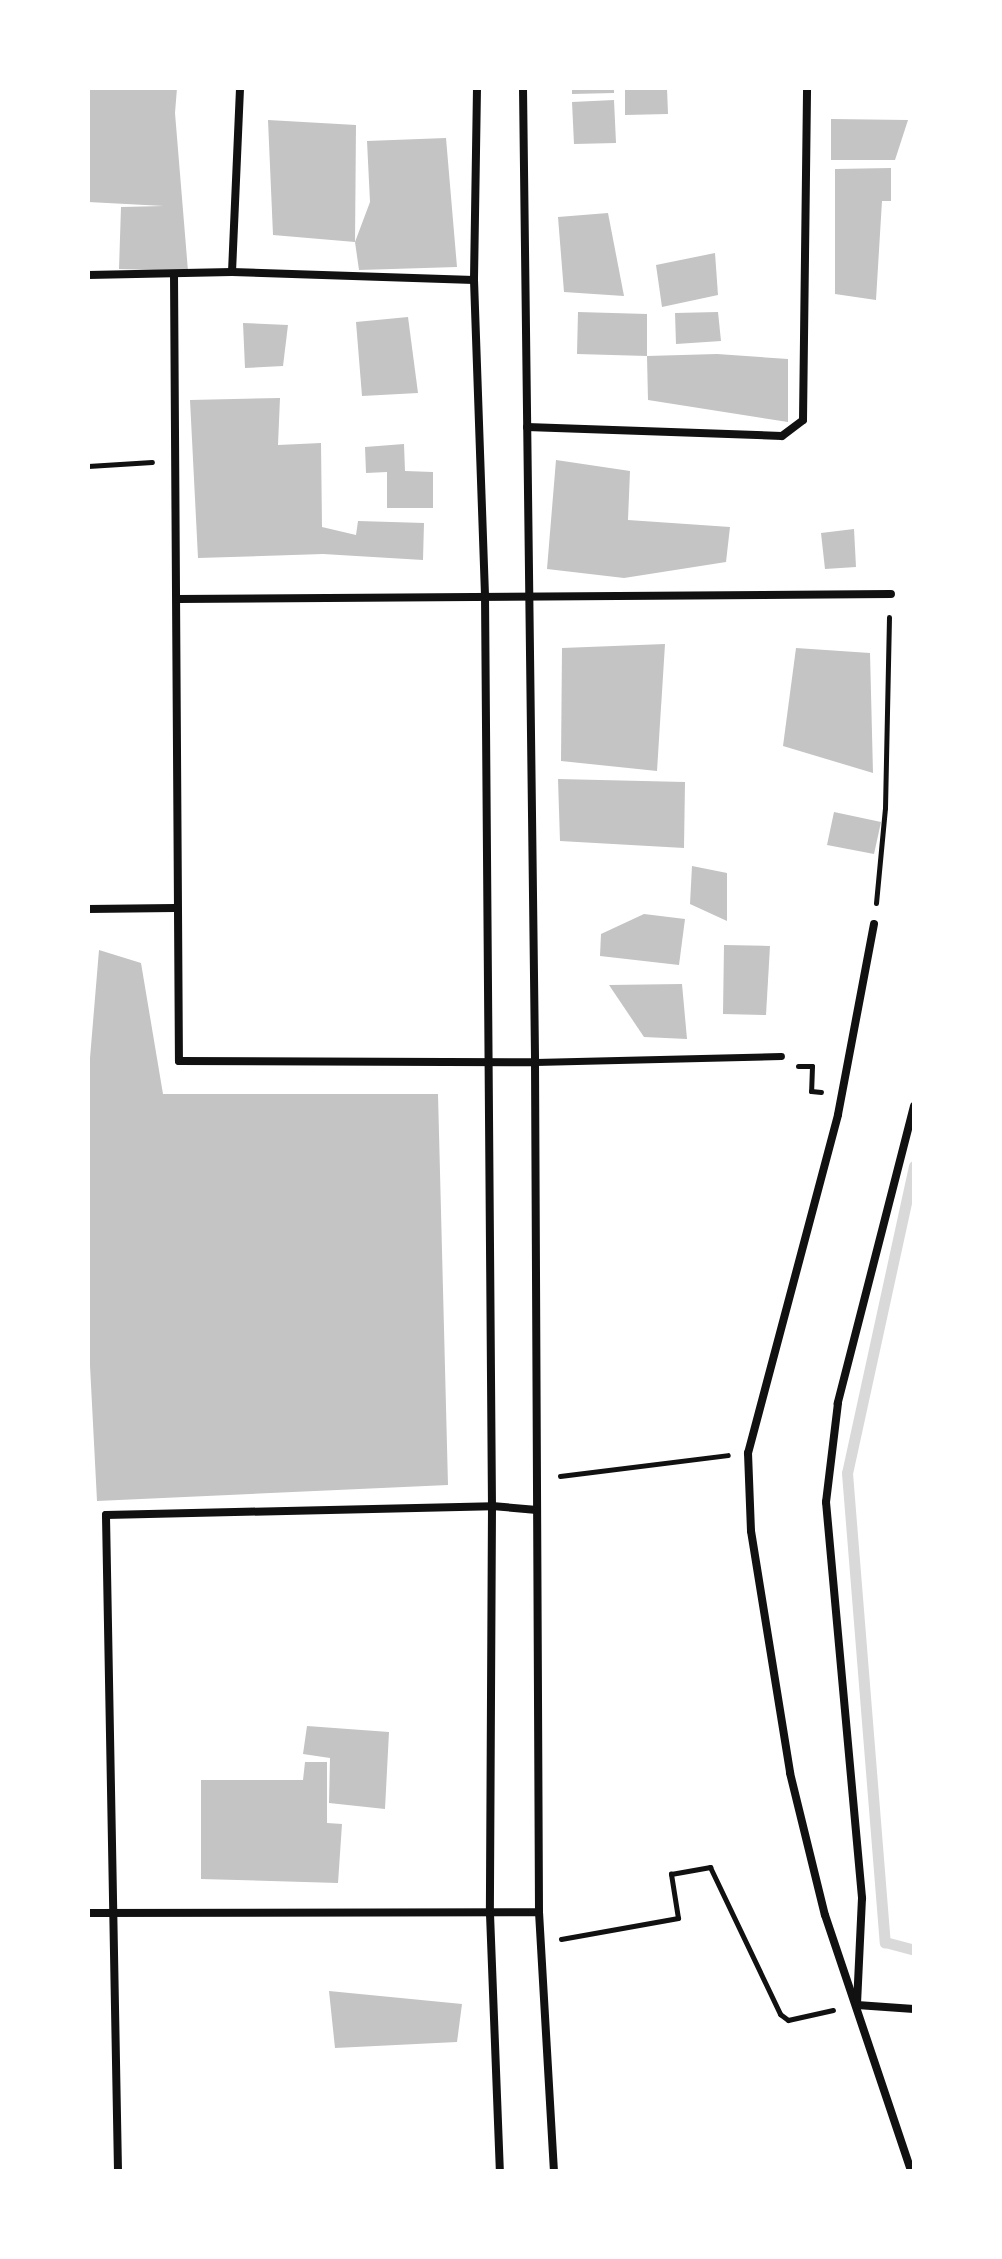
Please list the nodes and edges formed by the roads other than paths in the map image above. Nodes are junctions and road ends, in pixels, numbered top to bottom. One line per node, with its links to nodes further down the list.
1 (240, 88): 5 (street)
2 (477, 88): 8 (street)
3 (523, 88): 9 (street)
4 (807, 88): 9 (street)
5 (232, 272): 6 (street); 8 (street)
6 (174, 274): 7 (street); 13 (street)
7 (88, 275)
8 (474, 280): 12 (street)
9 (527, 427): 10 (street)
10 (530, 594): 11 (street); 12 (street); 19 (street)
11 (891, 594)
12 (485, 595): 13 (street); 18 (street)
13 (177, 599): 14 (street)
14 (175, 908): 15 (street); 18 (street)
15 (88, 909)
16 (874, 924): 27 (street)
17 (781, 1056): 19 (street)
18 (486, 1060): 19 (street); 21 (street)
19 (535, 1062): 22 (street)
20 (914, 1106): 27 (street)
21 (492, 1506): 22 (street); 23 (street); 26 (street)
22 (537, 1510): 24 (street)
23 (114, 1912): 25 (street); 26 (street); 29 (street)
24 (539, 1912): 26 (street); 31 (street)
25 (88, 1913)
26 (490, 1914): 30 (street)
27 (857, 2005): 28 (street); 32 (street)
28 (914, 2009)
29 (118, 2171)
30 (500, 2171)
31 (554, 2171)
32 (911, 2171)

